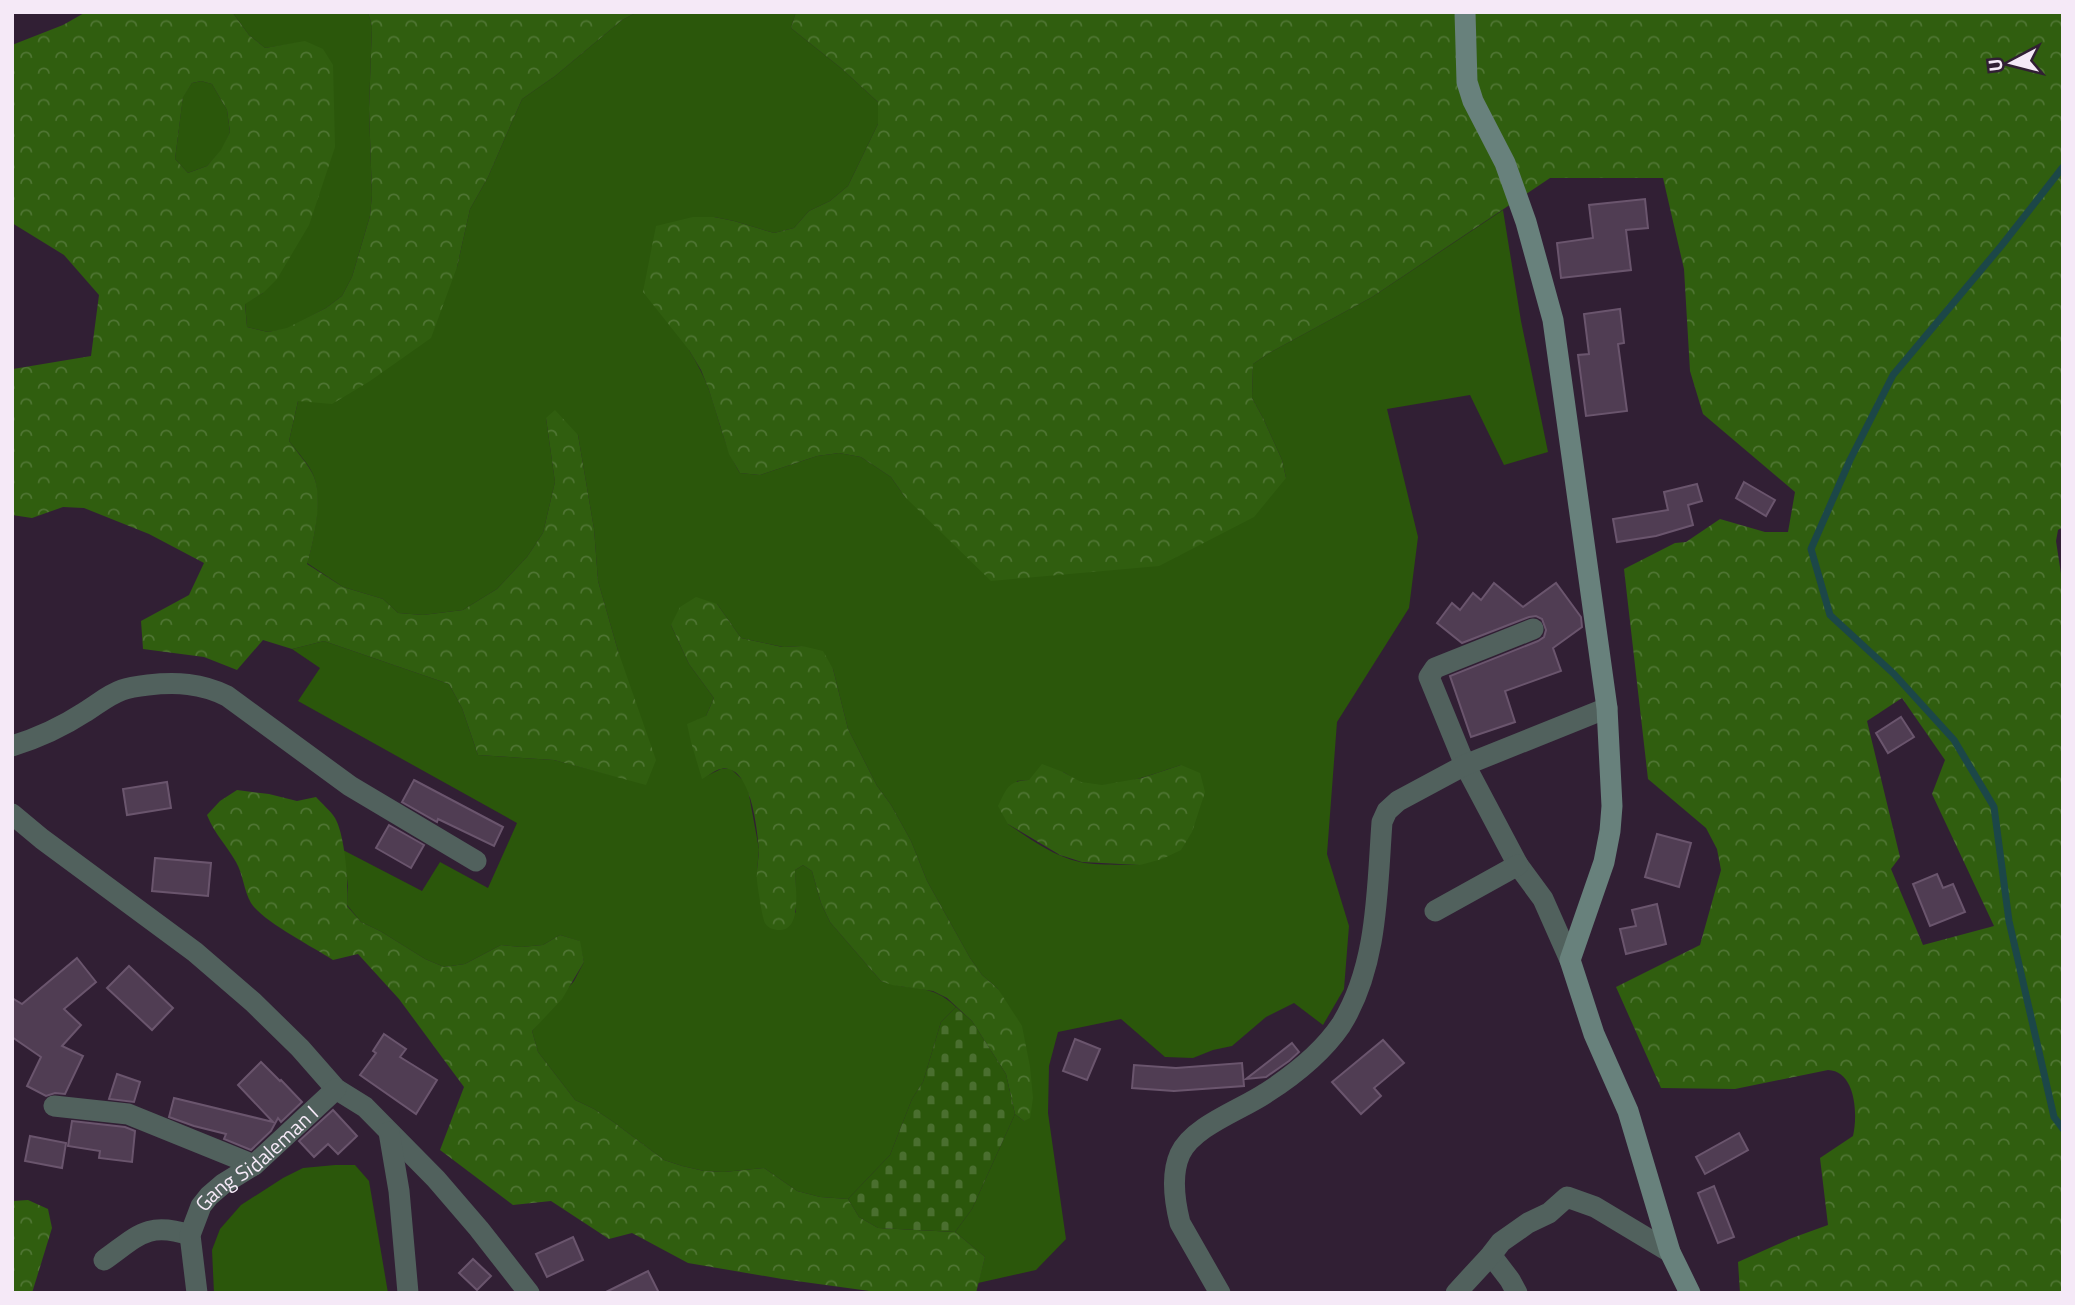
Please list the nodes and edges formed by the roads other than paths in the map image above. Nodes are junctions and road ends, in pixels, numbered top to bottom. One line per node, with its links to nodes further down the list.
1 (1465, 12): 3 (street)
2 (1533, 629): 5 (street)
3 (1607, 708): 5 (street); 10 (street)
4 (12, 746): 7 (street)
5 (1465, 765): 8 (street); 22 (street)
6 (12, 814): 11 (street)
7 (476, 861)
8 (1518, 865): 9 (street); 10 (street)
9 (1435, 911)
10 (1570, 960): 16 (street)
11 (336, 1089): 13 (street); 14 (street, Gang Sidaleman I)
12 (54, 1105): 14 (street)
13 (389, 1132): 20 (street); 21 (street)
14 (254, 1166): 15 (street, Gang Sidaleman I)
15 (190, 1235): 18 (street, Gang Sidaleman I); 19 (street, Gang Sidaleman I)
16 (1670, 1252): 17 (street); 25 (street)
17 (1491, 1255): 23 (street); 24 (street)
18 (104, 1259)
19 (197, 1293)
20 (408, 1293)
21 (529, 1293)
22 (1220, 1293)
23 (1456, 1293)
24 (1517, 1293)
25 (1690, 1293)

